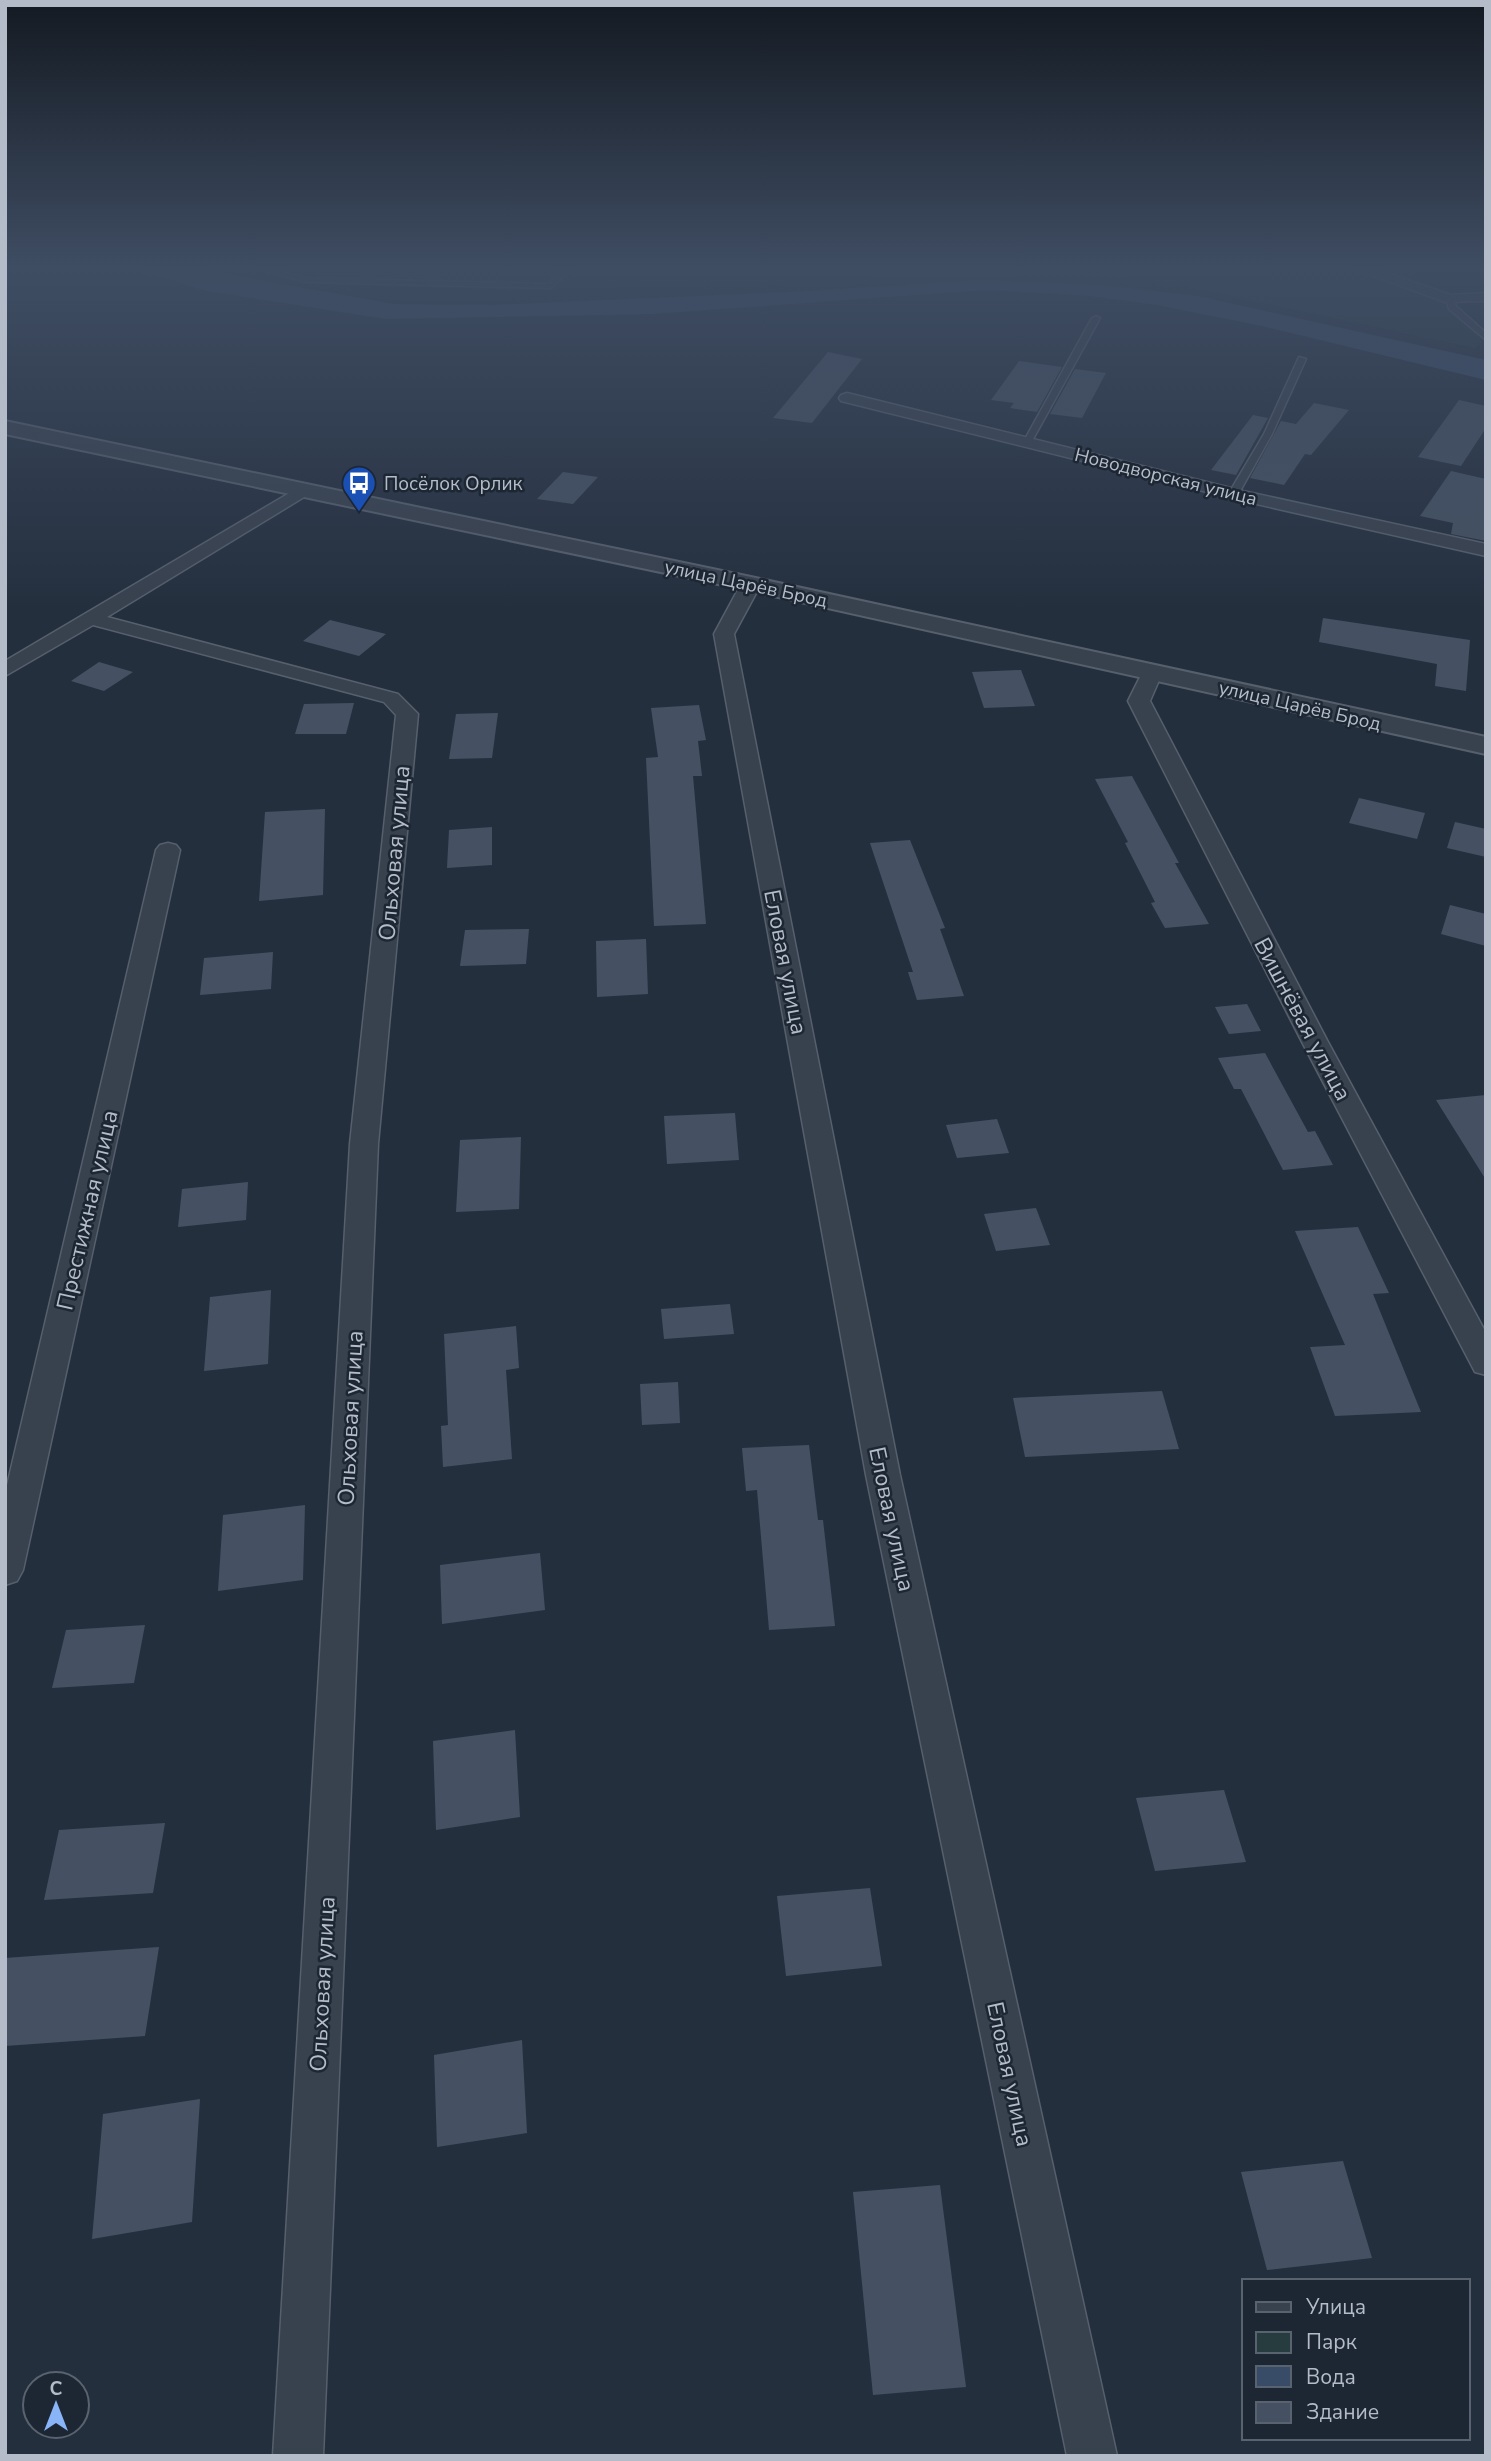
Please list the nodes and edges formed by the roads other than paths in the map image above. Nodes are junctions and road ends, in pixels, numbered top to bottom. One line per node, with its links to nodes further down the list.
1 (1061, 381): 5 (lane)
2 (1291, 381): 7 (lane)
3 (847, 398): 5 (street, Новодворская улица)
4 (5, 427): 6 (street, улица Царёв Брод)
5 (1028, 440): 7 (street, Новодворская улица)
6 (303, 490): 9 (street, улица Царёв Брод); 10 (street)
7 (1234, 494): 8 (street, Новодворская улица)
8 (1486, 550)
9 (751, 584): 12 (street, улица Царёв Брод); 18 (street, Еловая улица)
10 (91, 620): 11 (street); 17 (street, Ольховая улица)
11 (5, 670)
12 (1153, 671): 13 (street, улица Царёв Брод); 15 (street, Вишнёвая улица)
13 (1486, 746)
14 (169, 850): 16 (street, Престижная улица)
15 (1486, 1363)
16 (5, 1570)
17 (298, 2456)
18 (1092, 2456)

